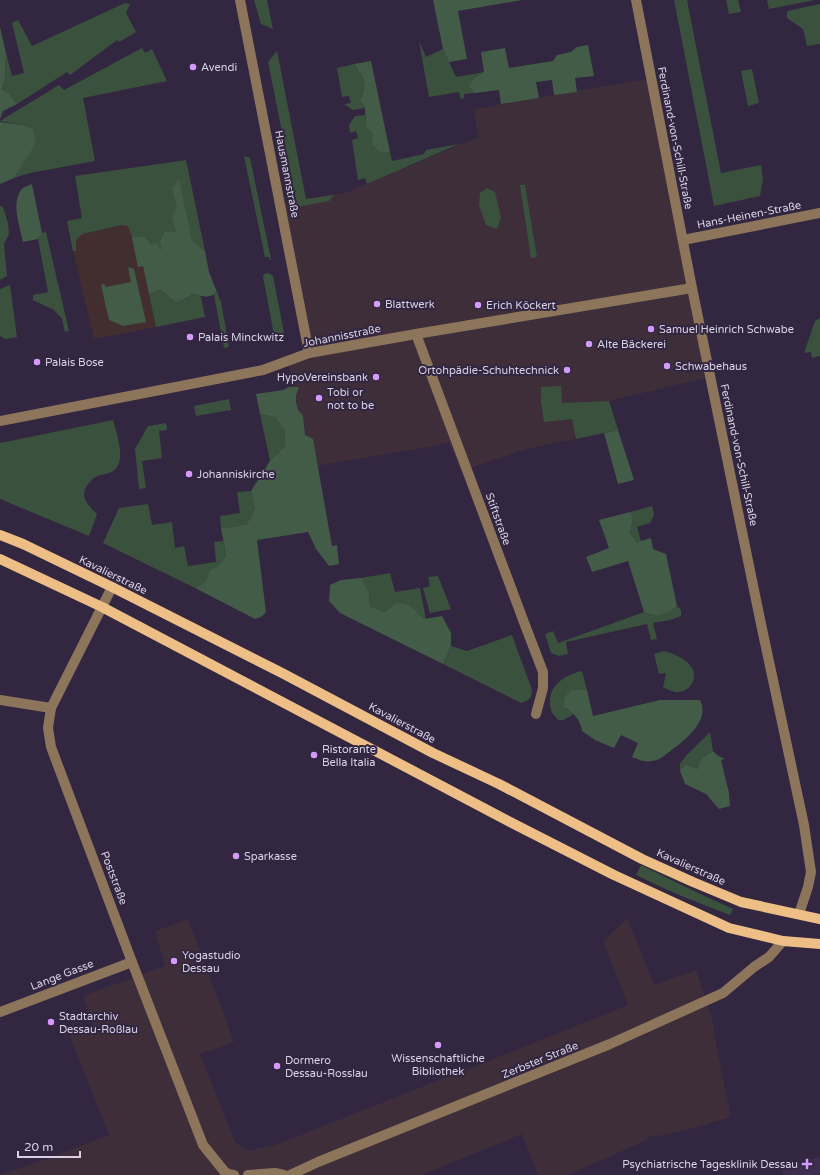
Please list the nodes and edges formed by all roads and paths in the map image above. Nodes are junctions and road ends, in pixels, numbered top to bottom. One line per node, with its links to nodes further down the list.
1 (240, 0): 7 (street, Hausmannstraße)
2 (636, 0): 4 (street, Ferdinand-von-Schill-Straße)
3 (820, 213): 4 (street, Hans-Heinen-Straße)
4 (683, 240): 5 (street, Ferdinand-von-Schill-Straße)
5 (692, 288): 6 (street, Johannisstraße); 16 (street, Ferdinand-von-Schill-Straße)
6 (416, 334): 7 (street, Johannisstraße); 15 (street, Stiftstraße)
7 (309, 353): 8 (street, Johannisstraße)
8 (0, 421)
9 (0, 535): 11 (main road, Kavalierstraße)
10 (0, 559): 12 (main road)
11 (112, 587): 12 (street, Poststraße); 16 (main road, Kavalierstraße)
12 (102, 607): 14 (street, Poststraße); 18 (main road)
13 (0, 700): 14 (street)
14 (50, 708): 20 (street, Poststraße)
15 (536, 714)
16 (798, 914): 17 (main road, Kavalierstraße)
17 (820, 919)
18 (783, 941): 19 (main road); 25 (street, Zerbster Straße)
19 (820, 944)
20 (132, 962): 21 (street, Lange Gasse); 22 (street, Poststraße)
21 (0, 1012)
22 (231, 1175)
23 (248, 1175): 24 (street)
24 (284, 1175)
25 (290, 1175)

